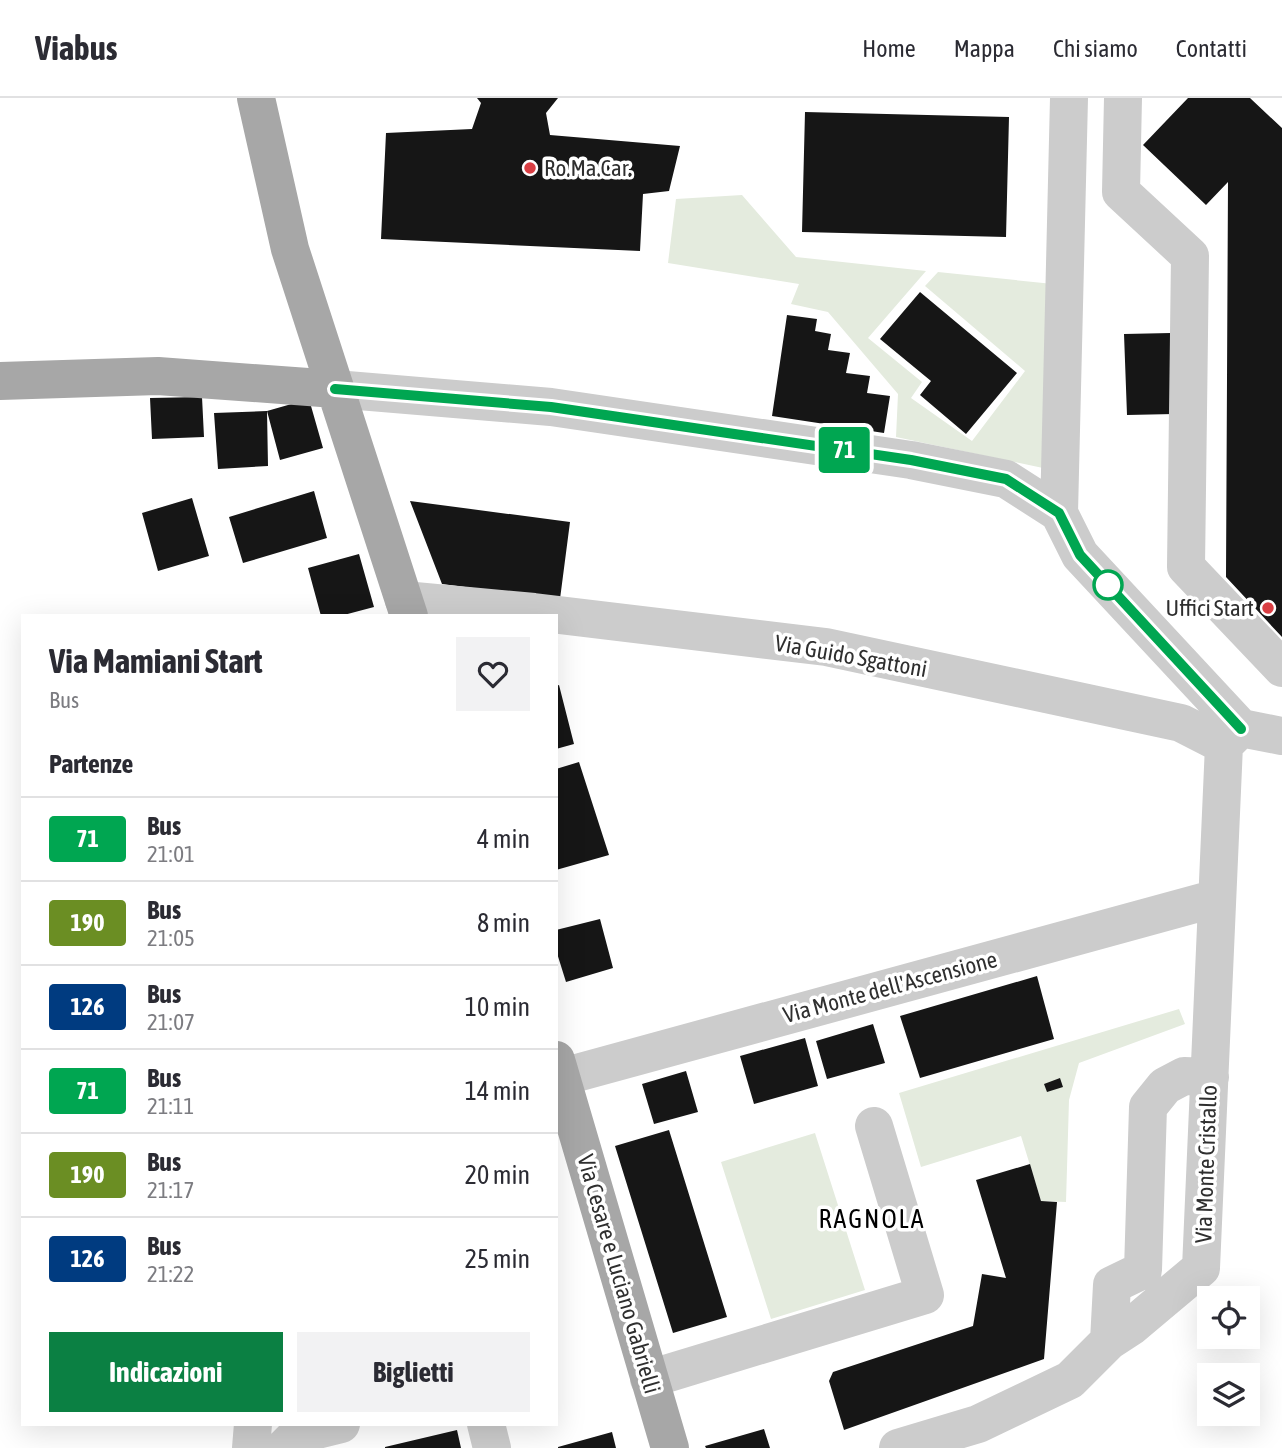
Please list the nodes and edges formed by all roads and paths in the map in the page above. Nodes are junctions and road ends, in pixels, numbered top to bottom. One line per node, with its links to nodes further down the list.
1 (256, 98): 7 (main road)
2 (1069, 98): 8 (street)
3 (1123, 98): 12 (street)
4 (0, 365): 5 (street)
5 (72, 379): 6 (main road); 7 (main road)
6 (0, 381)
7 (335, 389): 8 (street); 9 (main road)
8 (1059, 513): 14 (street)
9 (407, 608): 10 (street, Via Guido Sgattoni)
10 (551, 614)
11 (558, 615): 14 (street, Via Guido Sgattoni)
12 (1282, 668)
13 (1282, 736): 14 (street, Via Guido Sgattoni)
14 (1233, 737): 15 (street, Via Monte Cristallo)
15 (1217, 898): 16 (street, Via Monte dell'Ascensione); 17 (street, Via Monte Cristallo)
16 (559, 1068): 20 (main road, Via Cesare e Luciano Gabrielli)
17 (1210, 1077): 19 (street, Via Monte Cristallo); 19 (street)
18 (874, 1126): 20 (street)
19 (1109, 1341): 28 (street, Via Monte Cristallo)
20 (649, 1379): 27 (main road, Via Cesare e Luciano Gabrielli)
21 (253, 1426): 25 (street)
22 (332, 1426): 24 (street)
23 (486, 1426): 26 (street)
24 (284, 1436)
25 (251, 1448)
26 (492, 1448)
27 (670, 1448)
28 (898, 1448)

